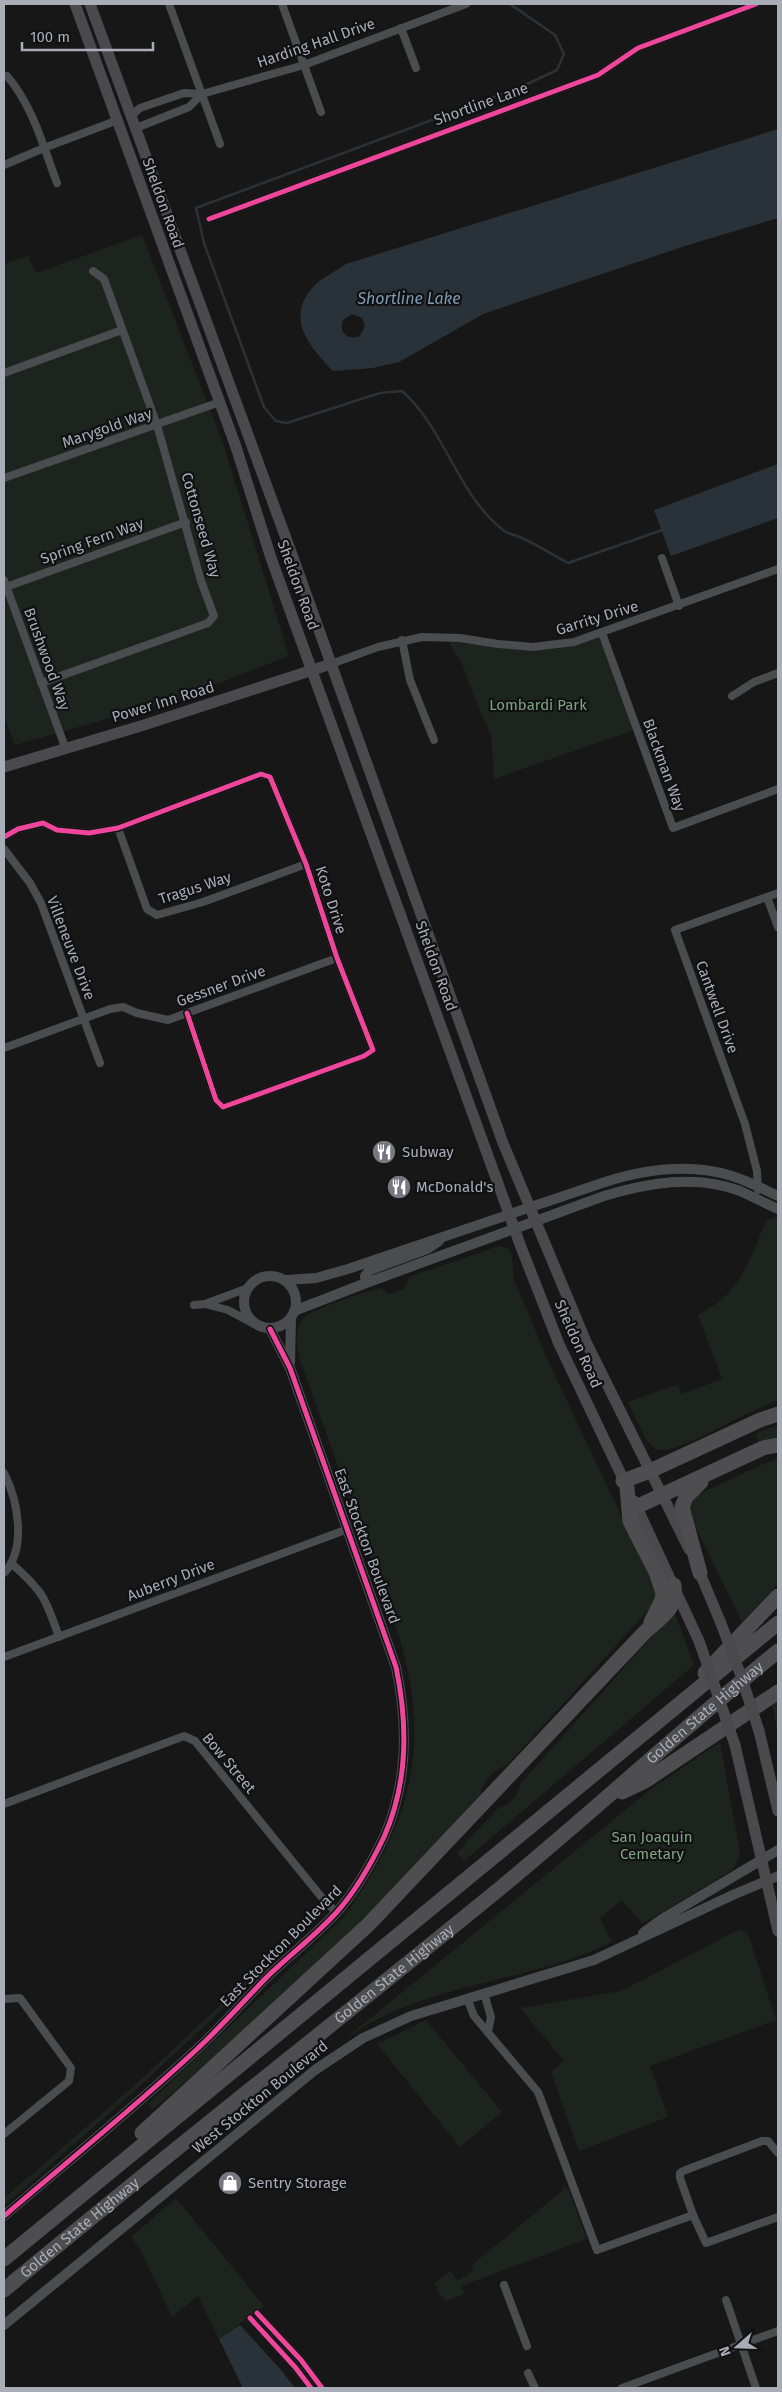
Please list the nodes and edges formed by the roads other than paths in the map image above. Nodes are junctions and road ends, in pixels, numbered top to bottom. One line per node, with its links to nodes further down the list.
1 (76, 4): 15 (main road, Sheldon Road)
2 (90, 4): 9 (main road, Sheldon Road)
3 (169, 4): 12 (street)
4 (282, 4): 8 (street)
5 (466, 4): 7 (street, Harding Hall Drive)
6 (756, 4): 22 (street, Shortline Lane)
7 (401, 28): 8 (street, Harding Hall Drive); 10 (street)
8 (304, 65): 12 (street, Harding Hall Drive); 13 (street)
9 (113, 66): 14 (main road, Sheldon Road); 15 (main road)
10 (416, 68)
11 (7, 76): 18 (street)
12 (202, 94): 14 (street, Harding Hall Drive); 16 (street, Harding Hall Drive); 17 (street)
13 (321, 112)
14 (131, 116): 16 (main road, Sheldon Road); 20 (main road)
15 (118, 120): 18 (street); 20 (main road, Sheldon Road)
16 (136, 128): 36 (main road, Sheldon Road)
17 (220, 144)
18 (44, 148): 19 (street); 21 (street)
19 (4, 165)
20 (136, 174): 26 (main road, Sheldon Road)
21 (57, 182)
22 (209, 218)
23 (93, 272): 24 (street, Cottonseed Way)
24 (122, 330): 25 (street); 27 (street, Cottonseed Way)
25 (4, 373)
26 (220, 402): 27 (street, Marygold Way); 37 (main road, Sheldon Road)
27 (157, 425): 28 (street, Marygold Way); 29 (street, Cottonseed Way)
28 (4, 478)
29 (186, 522): 32 (street, Spring Fern Way); 39 (street, Cottonseed Way)
30 (662, 558): 33 (street)
31 (778, 569): 33 (street, Garrity Drive)
32 (5, 584): 39 (street, Brushwood Way)
33 (679, 606): 34 (street, Garrity Drive)
34 (602, 633): 35 (street, Garrity Drive); 44 (street, Blackman Way)
35 (402, 640): 36 (street, Garrity Drive); 41 (street)
36 (331, 664): 37 (main road, Power Inn Road); 60 (main road, Sheldon Road)
37 (313, 670): 42 (main road, Power Inn Road); 62 (main road, Sheldon Road)
38 (778, 673): 40 (street)
39 (41, 683): 42 (street, Brushwood Way)
40 (732, 696)
41 (434, 740)
42 (65, 747): 43 (main road, Power Inn Road)
43 (4, 767)
44 (778, 788)
45 (118, 828): 46 (street, Koto Drive); 48 (street, Tragus Way); 48 (street, Koto Drive)
46 (4, 837)
47 (4, 849): 54 (street, Villeneuve Drive)
48 (306, 864): 52 (street, Koto Drive)
49 (778, 892): 50 (street, Cantwell Drive)
50 (767, 897): 51 (street); 57 (street, Cantwell Drive)
51 (778, 926)
52 (337, 958): 53 (street, Gessner Drive); 53 (street, Koto Drive)
53 (187, 1013): 54 (street, Gessner Drive)
54 (84, 1018): 55 (street, Gessner Drive); 56 (street, Villeneuve Drive)
55 (4, 1048)
56 (100, 1063)
57 (758, 1186): 58 (street); 59 (street, Cantwell Drive); 60 (street)
58 (778, 1196)
59 (756, 1199): 61 (street); 63 (street)
60 (528, 1206): 62 (street); 63 (main road, Sheldon Road)
61 (778, 1209)
62 (509, 1214): 64 (main road, Sheldon Road); 65 (street)
63 (535, 1222): 64 (street); 77 (main road, Sheldon Road)
64 (515, 1230): 67 (street); 80 (main road, Sheldon Road)
65 (445, 1236): 66 (street); 67 (street)
66 (286, 1280): 68 (street); 71 (street)
67 (366, 1283): 71 (street)
68 (248, 1288): 69 (street); 72 (street)
69 (205, 1304): 70 (street); 72 (street)
70 (194, 1305)
71 (293, 1314): 73 (street); 74 (street, East Stockton Boulevard)
72 (254, 1324): 73 (street)
73 (270, 1329): 74 (street, East Stockton Boulevard)
74 (290, 1368): 83 (street, East Stockton Boulevard)
75 (778, 1414): 77 (highway)
76 (778, 1444): 78 (highway)
77 (650, 1471): 80 (highway); 81 (main road, Sheldon Road)
78 (714, 1472): 81 (highway); 86 (highway)
79 (4, 1473): 84 (street)
80 (625, 1484): 82 (main road, Sheldon Road); 90 (highway)
81 (663, 1496): 82 (highway); 86 (main road, Sheldon Road)
82 (636, 1506): 87 (main road, Sheldon Road)
83 (348, 1529): 91 (street, Auberry Drive); 103 (street, East Stockton Boulevard)
84 (12, 1564): 85 (street); 91 (street)
85 (4, 1573)
86 (700, 1573): 98 (main road, Sheldon Road, bridge)
87 (674, 1585): 90 (highway); 100 (main road, Sheldon Road, bridge)
88 (778, 1596): 95 (highway)
89 (778, 1623): 95 (highway, Golden State Highway)
90 (644, 1633): 115 (highway)
91 (59, 1637): 93 (street, Auberry Drive)
92 (778, 1651): 96 (highway, Golden State Highway)
93 (4, 1658)
94 (778, 1692): 96 (highway)
95 (654, 1725): 115 (highway, Golden State Highway)
96 (605, 1800): 118 (highway, Golden State Highway)
97 (4, 1804): 103 (street, Bow Street)
98 (778, 1811)
99 (778, 1850): 100 (street, West Stockton Boulevard)
100 (761, 1859): 102 (main road, Sheldon Road); 105 (street, West Stockton Boulevard)
101 (778, 1876): 102 (street, West Stockton Boulevard)
102 (766, 1881): 104 (main road, Sheldon Road); 105 (street, West Stockton Boulevard)
103 (336, 1912): 113 (street, East Stockton Boulevard)
104 (778, 1932)
105 (630, 1943): 106 (street, West Stockton Boulevard)
106 (484, 1993): 107 (street, West Stockton Boulevard); 109 (street)
107 (467, 1998): 109 (street); 122 (street, West Stockton Boulevard)
108 (4, 1999): 110 (street)
109 (488, 2032): 112 (street)
110 (4, 2134)
111 (778, 2153): 112 (street)
112 (693, 2215): 114 (street)
113 (4, 2216)
114 (778, 2218)
115 (33, 2234): 116 (highway, Golden State Highway)
116 (4, 2259)
117 (504, 2285): 125 (street)
118 (4, 2290)
119 (726, 2300): 124 (street)
120 (257, 2312): 127 (street)
121 (250, 2318): 128 (street)
122 (4, 2325)
123 (778, 2331): 124 (street)
124 (740, 2345): 129 (street); 134 (street)
125 (527, 2346)
126 (528, 2373): 132 (street)
127 (313, 2375): 128 (street); 131 (street)
128 (306, 2381): 130 (street)
129 (645, 2384): 133 (street)
130 (312, 2388)
131 (320, 2388)
132 (535, 2388)
133 (622, 2388)
134 (756, 2388)

